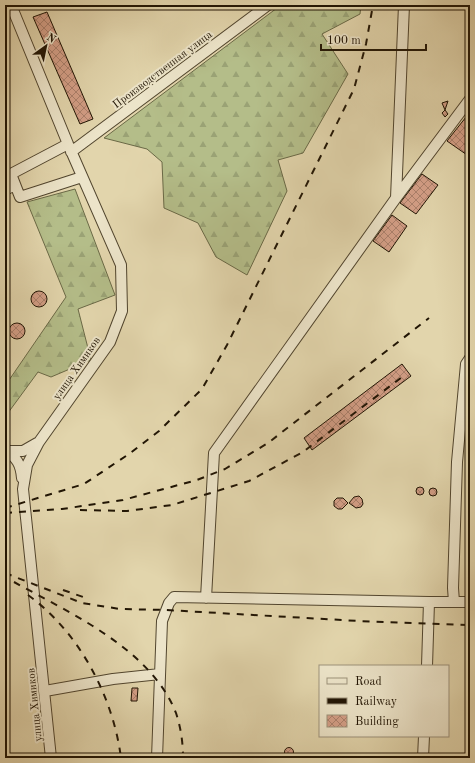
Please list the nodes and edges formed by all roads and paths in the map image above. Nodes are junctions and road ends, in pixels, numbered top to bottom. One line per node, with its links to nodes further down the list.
1 (10, 5): 5 (street, улица Химиков)
2 (268, 5): 5 (street, Производственная улица)
3 (404, 5): 9 (street)
4 (470, 99): 9 (street)
5 (69, 148): 6 (street, улица Химиков); 7 (street, Производственная улица)
6 (82, 177): 7 (street); 11 (street, улица Химиков)
7 (15, 185): 8 (street)
8 (5, 190)
9 (396, 198): 14 (street)
10 (470, 358): 16 (street)
11 (39, 442): 12 (street); 13 (street, улица Химиков)
12 (5, 451): 13 (street)
13 (24, 489): 20 (street, улица Химиков)
14 (206, 598): 15 (street); 19 (street)
15 (429, 602): 16 (street); 18 (street)
16 (454, 602): 17 (street)
17 (470, 602)
18 (427, 665)
19 (160, 674): 20 (street); 23 (street)
20 (45, 692): 22 (street, улица Химиков)
21 (424, 737): 24 (street)
22 (51, 758)
23 (157, 758)
24 (423, 758)

